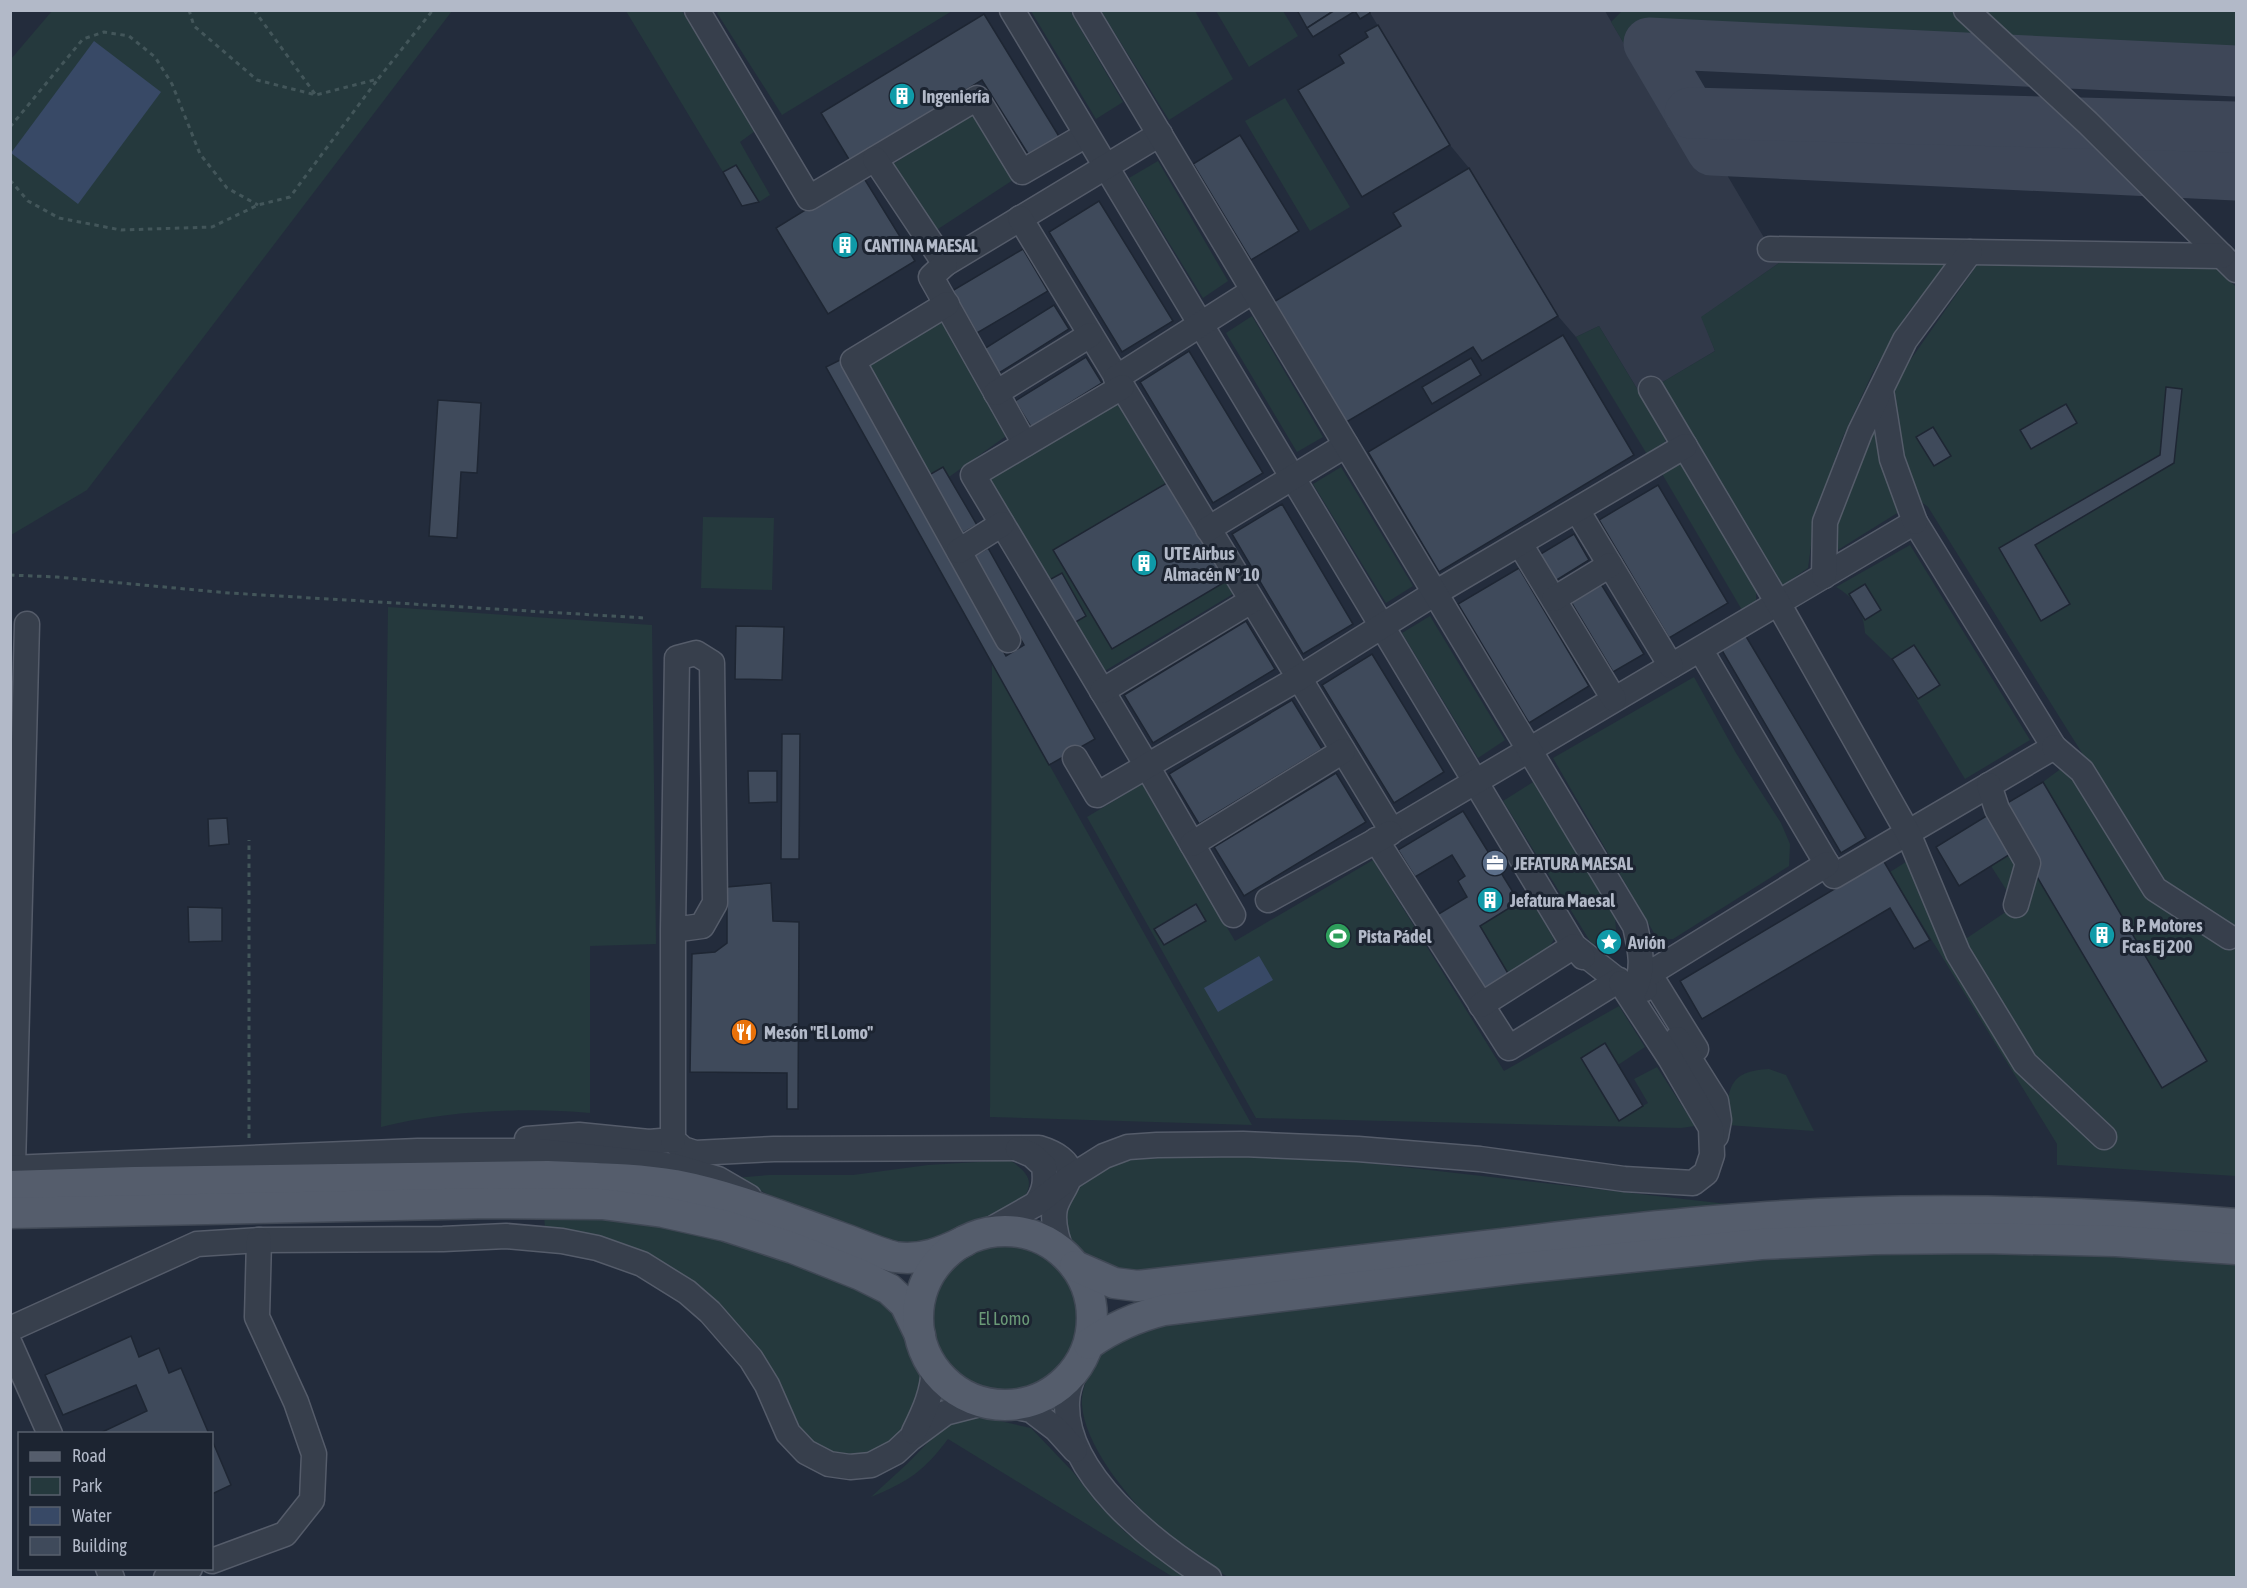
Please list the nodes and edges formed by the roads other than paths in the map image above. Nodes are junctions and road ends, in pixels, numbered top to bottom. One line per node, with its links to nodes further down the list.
1 (697, 10): 7 (street)
2 (1012, 10): 6 (street)
3 (1085, 10): 5 (street)
4 (1966, 10): 14 (street)
5 (1160, 134): 8 (street); 16 (street)
6 (1086, 135): 8 (street); 9 (street)
7 (875, 159): 9 (street); 15 (street)
8 (1105, 166): 10 (street); 18 (street)
9 (1022, 172): 10 (street)
10 (1043, 204): 11 (street)
11 (1020, 218): 15 (street); 19 (street)
12 (1770, 249): 13 (street)
13 (1970, 252): 14 (street); 22 (street)
14 (2229, 263)
15 (945, 264): 17 (street)
16 (1253, 291): 18 (street); 25 (street)
17 (947, 304): 23 (street); 33 (street)
18 (1200, 324): 20 (street); 27 (street)
19 (1090, 335): 20 (street); 23 (street)
20 (1119, 382): 24 (street); 31 (street)
21 (1651, 389): 26 (street)
22 (1881, 390): 29 (street); 35 (street)
23 (996, 393): 24 (street)
24 (1025, 444): 30 (street)
25 (1346, 445): 27 (street); 36 (street)
26 (1685, 446): 28 (street); 39 (street)
27 (1292, 476): 31 (street); 41 (street)
28 (1577, 510): 32 (street); 34 (street)
29 (1915, 522): 35 (street); 48 (street)
30 (1002, 524): 33 (street); 46 (street)
31 (1208, 529): 38 (street)
32 (1520, 544): 36 (street); 37 (street)
33 (959, 551): 42 (street)
34 (1610, 565): 37 (street); 44 (street)
35 (1824, 576): 39 (street)
36 (1435, 593): 41 (street); 49 (street)
37 (1554, 599): 47 (street)
38 (1251, 601): 45 (street); 46 (street)
39 (1778, 603): 43 (street); 55 (street)
40 (27, 624): 72 (street)
41 (1382, 627): 45 (street); 53 (street)
42 (1008, 640)
43 (1700, 649): 44 (street); 58 (street)
44 (1671, 666): 47 (street)
45 (1299, 678): 50 (street); 52 (street)
46 (1102, 691): 52 (street)
47 (1614, 699): 49 (street)
48 (2054, 747): 54 (street); 63 (street)
49 (1530, 749): 53 (street); 65 (street)
50 (1343, 751): 56 (street); 57 (street)
51 (1075, 758): 52 (street)
52 (1147, 766): 57 (street)
53 (1475, 783): 56 (street); 64 (street)
54 (1989, 785): 55 (street); 60 (street)
55 (1908, 833): 58 (street); 67 (street)
56 (1384, 836): 59 (street); 66 (street)
57 (1192, 844): 61 (street)
58 (1827, 864): 65 (street)
59 (1268, 900)
60 (2016, 905)
61 (1233, 915)
62 (673, 930): 62 (street); 68 (street)
63 (2229, 937)
64 (1574, 946): 65 (street); 66 (street)
65 (1626, 979): 66 (street); 71 (street); 71 (street); 71 (street)
66 (1481, 1005)
67 (2104, 1137)
68 (673, 1140): 69 (street); 70 (street)
69 (1016, 1148): 73 (street); 74 (street)
70 (418, 1151): 72 (street); 76 (street)
71 (1712, 1155): 73 (street)
72 (12, 1174): 76 (main road)
73 (1069, 1178): 74 (street); 81 (street)
74 (1036, 1204): 78 (street)
75 (10, 1213): 83 (main road)
76 (779, 1214): 78 (main road)
77 (2236, 1224): 81 (main road)
78 (974, 1238): 81 (main road); 83 (main road)
79 (259, 1240): 82 (street); 90 (street); 92 (street)
80 (2236, 1249): 85 (main road)
81 (1069, 1260): 85 (main road)
82 (10, 1329)
83 (920, 1335): 86 (main road)
84 (10, 1344): 89 (street)
85 (1089, 1344): 87 (main road)
86 (934, 1367): 88 (main road); 90 (street)
87 (1075, 1371): 88 (main road); 91 (street)
88 (995, 1404): 90 (street); 91 (street)
89 (49, 1432)
90 (911, 1438)
91 (1086, 1464): 95 (street)
92 (213, 1561)
93 (187, 1570): 94 (street)
94 (165, 1578)
95 (1209, 1578)

